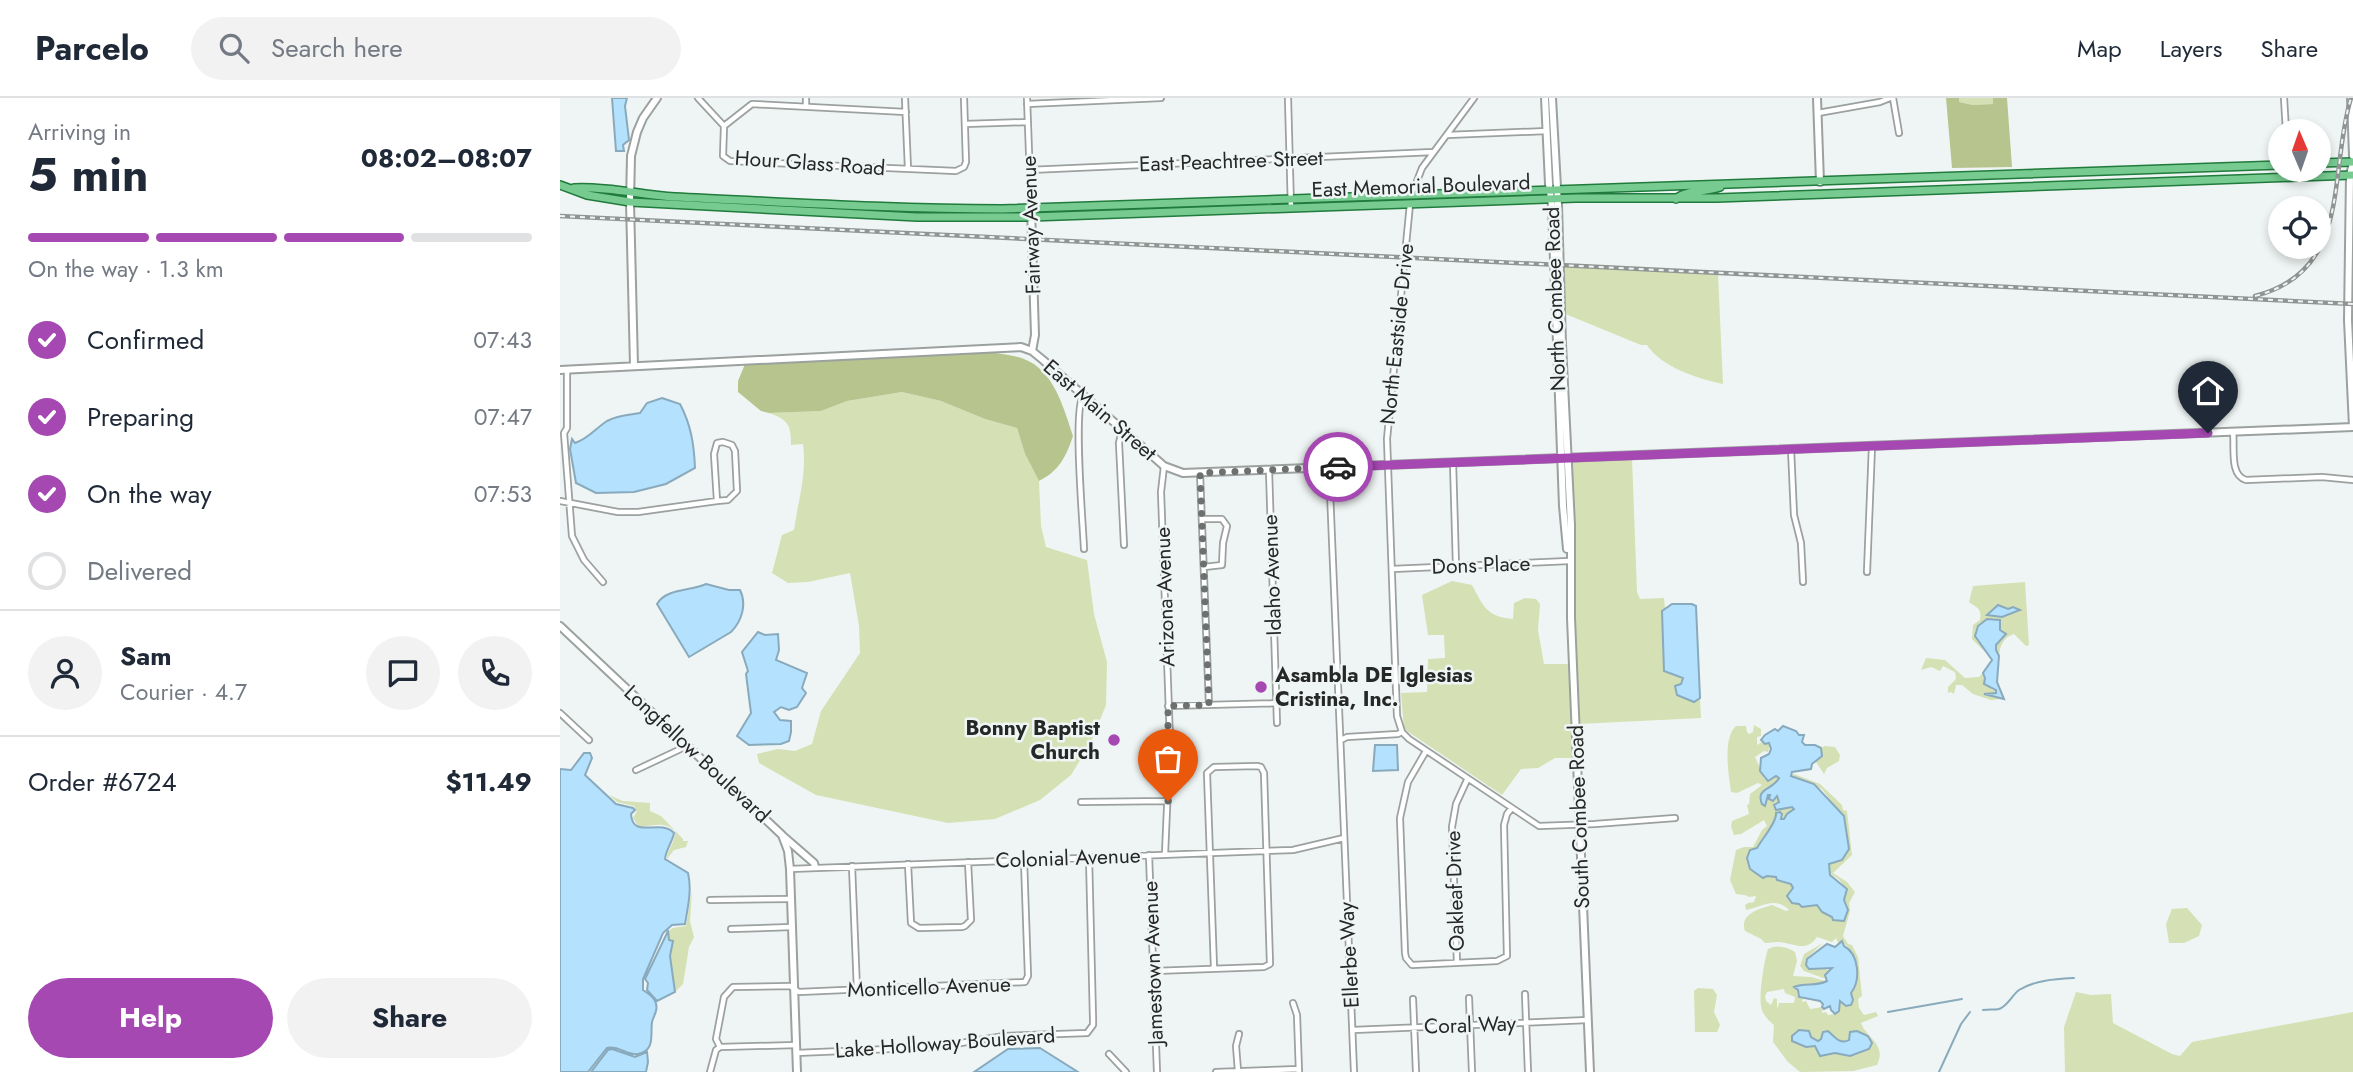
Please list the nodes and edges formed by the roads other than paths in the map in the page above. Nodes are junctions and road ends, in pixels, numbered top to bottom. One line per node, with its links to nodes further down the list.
1 (657, 98): 45 (main road)
2 (698, 98): 23 (street)
3 (806, 98): 17 (street)
4 (905, 98): 18 (street)
5 (964, 98): 22 (street, Hour Glass Road)
6 (1161, 98): 15 (street)
7 (1288, 98): 29 (street)
8 (1474, 98): 26 (street, North Eastside Drive)
9 (1545, 98): 24 (main road, North Combee Road)
10 (1552, 98): 44 (main road, North Combee Road)
11 (1817, 98): 19 (main road)
12 (1891, 98): 19 (street); 25 (street)
13 (2284, 98): 20 (street)
14 (2351, 98): 28 (main road)
15 (1098, 99): 16 (street)
16 (1027, 101): 21 (street, Fairway Avenue)
17 (806, 106): 18 (street, Hour Glass Road); 23 (street, Hour Glass Road)
18 (906, 112): 33 (street)
19 (1818, 113): 38 (main road)
20 (2285, 119)
21 (1028, 122): 22 (street); 34 (street, Fairway Avenue)
22 (965, 124): 33 (street, Hour Glass Road)
23 (724, 126): 33 (street, Hour Glass Road)
24 (1547, 131): 26 (street); 44 (main road, North Combee Road)
25 (1899, 133)
26 (1447, 135): 27 (street, North Eastside Drive)
27 (1433, 152): 29 (street, East Peachtree Street); 48 (street, North Eastside Drive)
28 (2353, 156)
29 (1290, 158): 34 (street, East Peachtree Street); 52 (street)
30 (2353, 162): 31 (main road); 37 (main road)
31 (2331, 163)
32 (2268, 165): 35 (main road)
33 (908, 169)
34 (1029, 170): 54 (street, Fairway Avenue)
35 (2056, 173): 36 (main road); 41 (main road); 42 (main road)
36 (2018, 174): 38 (main road); 42 (main road)
37 (2351, 175): 41 (main road); 59 (main road)
38 (1821, 181): 40 (main road); 46 (main road); 47 (main road)
39 (560, 185): 43 (main road)
40 (1727, 185): 44 (main road, East Memorial Boulevard); 50 (main road)
41 (2071, 186): 42 (main road)
42 (2037, 187): 46 (main road)
43 (569, 188): 45 (main road); 51 (main road)
44 (1553, 190): 48 (main road, East Memorial Boulevard); 49 (main road, North Combee Road)
45 (630, 193): 51 (main road); 53 (main road)
46 (1856, 193): 47 (main road)
47 (1774, 196): 50 (main road)
48 (1411, 199): 49 (main road, East Memorial Boulevard); 52 (main road, East Memorial Boulevard); 52 (main road, East Memorial Boulevard); 67 (street, North Eastside Drive)
49 (1555, 199): 50 (main road, East Memorial Boulevard); 65 (main road, North Combee Road)
50 (1676, 199)
51 (630, 202): 53 (main road); 56 (main road)
52 (1291, 204): 54 (main road)
53 (787, 206): 54 (main road)
54 (1031, 213): 55 (main road, Fairway Avenue)
55 (1032, 351): 56 (main road, East Main Street); 58 (main road, East Main Street)
56 (634, 366): 57 (main road, East Main Street)
57 (563, 370): 62 (street)
58 (1083, 396): 60 (main road, East Main Street); 78 (street)
59 (2353, 427): 61 (main road, East Main Street)
60 (1122, 430): 68 (main road, East Main Street); 77 (street)
61 (2233, 432): 63 (main road, East Main Street); 72 (street)
62 (562, 434): 75 (street)
63 (1872, 446): 64 (main road, East Main Street); 83 (street)
64 (1791, 449): 65 (main road, East Main Street); 85 (street)
65 (1565, 458): 66 (main road, East Main Street); 79 (main road, South Combee Road)
66 (1453, 462): 67 (main road, East Main Street); 80 (street)
67 (1387, 465): 69 (main road, East Main Street); 82 (street, North Eastside Drive)
68 (1164, 467): 71 (main road, East Main Street); 89 (street, Arizona Avenue)
69 (1329, 467): 70 (main road, East Main Street); 94 (street, Ellerbe Way)
70 (1269, 470): 71 (main road, East Main Street); 87 (street, Idaho Avenue)
71 (1200, 473): 76 (street)
72 (2353, 480)
73 (560, 501): 75 (street)
74 (717, 501): 74 (street); 75 (street)
75 (570, 503): 84 (street)
76 (1203, 519): 81 (street); 81 (street)
77 (1124, 545)
78 (1084, 549)
79 (1569, 561): 80 (street, Dons Place); 103 (main road, South Combee Road)
80 (1456, 566): 82 (street, Dons Place)
81 (1204, 567): 88 (street)
82 (1392, 569): 92 (street, North Eastside Drive)
83 (1867, 572)
84 (603, 582)
85 (1802, 582)
86 (560, 626): 95 (main road, Longfellow Boulevard)
87 (1276, 703): 88 (street); 91 (street, Idaho Avenue)
88 (1209, 705): 89 (street)
89 (1168, 706): 99 (street, Arizona Avenue)
90 (560, 713): 93 (street)
91 (1277, 723)
92 (1402, 732): 94 (street); 96 (street)
93 (589, 740)
94 (1341, 740): 105 (street, Ellerbe Way)
95 (687, 746): 97 (street); 104 (main road, Longfellow Boulevard)
96 (1426, 751): 98 (street); 121 (street)
97 (636, 770)
98 (1468, 780): 101 (street); 121 (street, Oakleaf Drive)
99 (1168, 801): 100 (street); 108 (street, Arizona Avenue)
100 (1081, 802)
101 (1511, 809): 103 (street); 121 (street)
102 (1675, 818): 103 (street)
103 (1580, 825): 130 (main road, South Combee Road)
104 (782, 835): 115 (main road); 116 (main road, Longfellow Boulevard)
105 (1344, 838): 106 (street, Colonial Avenue); 134 (street, Ellerbe Way)
106 (1267, 851): 107 (street, Colonial Avenue); 107 (street); 122 (street)
107 (1210, 853): 108 (street, Colonial Avenue); 122 (street)
108 (1165, 854): 109 (street, Colonial Avenue)
109 (1149, 855): 110 (street, Colonial Avenue); 123 (street, Jamestown Avenue)
110 (1089, 857): 111 (street, Colonial Avenue); 137 (street, Lake Holloway Boulevard)
111 (1024, 860): 112 (street, Colonial Avenue); 125 (street, Monticello Avenue)
112 (968, 862): 113 (street, Colonial Avenue); 113 (street)
113 (908, 864): 114 (street, Colonial Avenue)
114 (852, 866): 115 (street, Colonial Avenue); 125 (street)
115 (815, 867): 116 (street, Colonial Avenue)
116 (790, 869): 117 (main road, Longfellow Boulevard)
117 (791, 899): 118 (street); 119 (main road, Longfellow Boulevard)
118 (710, 900)
119 (792, 927): 120 (street); 124 (main road, Longfellow Boulevard)
120 (731, 929)
121 (1457, 963)
122 (1214, 968): 123 (street)
123 (1154, 971): 144 (street, Jamestown Avenue)
124 (794, 989): 125 (street, Monticello Avenue); 136 (street, Monticello Avenue); 137 (main road, Longfellow Boulevard)
125 (857, 990)
126 (1525, 994): 131 (street)
127 (1469, 998): 132 (street)
128 (1413, 999): 133 (street)
129 (1293, 1003): 140 (street)
130 (1588, 1020): 131 (street, Coral Way); 150 (main road, South Combee Road)
131 (1526, 1023): 132 (street, Coral Way); 149 (street)
132 (1470, 1025): 133 (street, Coral Way); 148 (street)
133 (1414, 1027): 134 (street, Coral Way); 147 (street)
134 (1353, 1030): 146 (street, Ellerbe Way)
135 (1239, 1034): 139 (street)
136 (720, 1047): 137 (street, Lake Holloway Boulevard); 141 (street)
137 (796, 1049): 142 (main road, Longfellow Boulevard)
138 (1109, 1054): 143 (street)
139 (1238, 1071): 140 (street); 145 (street)
140 (1299, 1071)
141 (710, 1072)
142 (797, 1072)
143 (1126, 1072)
144 (1157, 1072)
145 (1216, 1072)
146 (1354, 1072)
147 (1416, 1072)
148 (1472, 1072)
149 (1528, 1072)
150 (1590, 1072)

